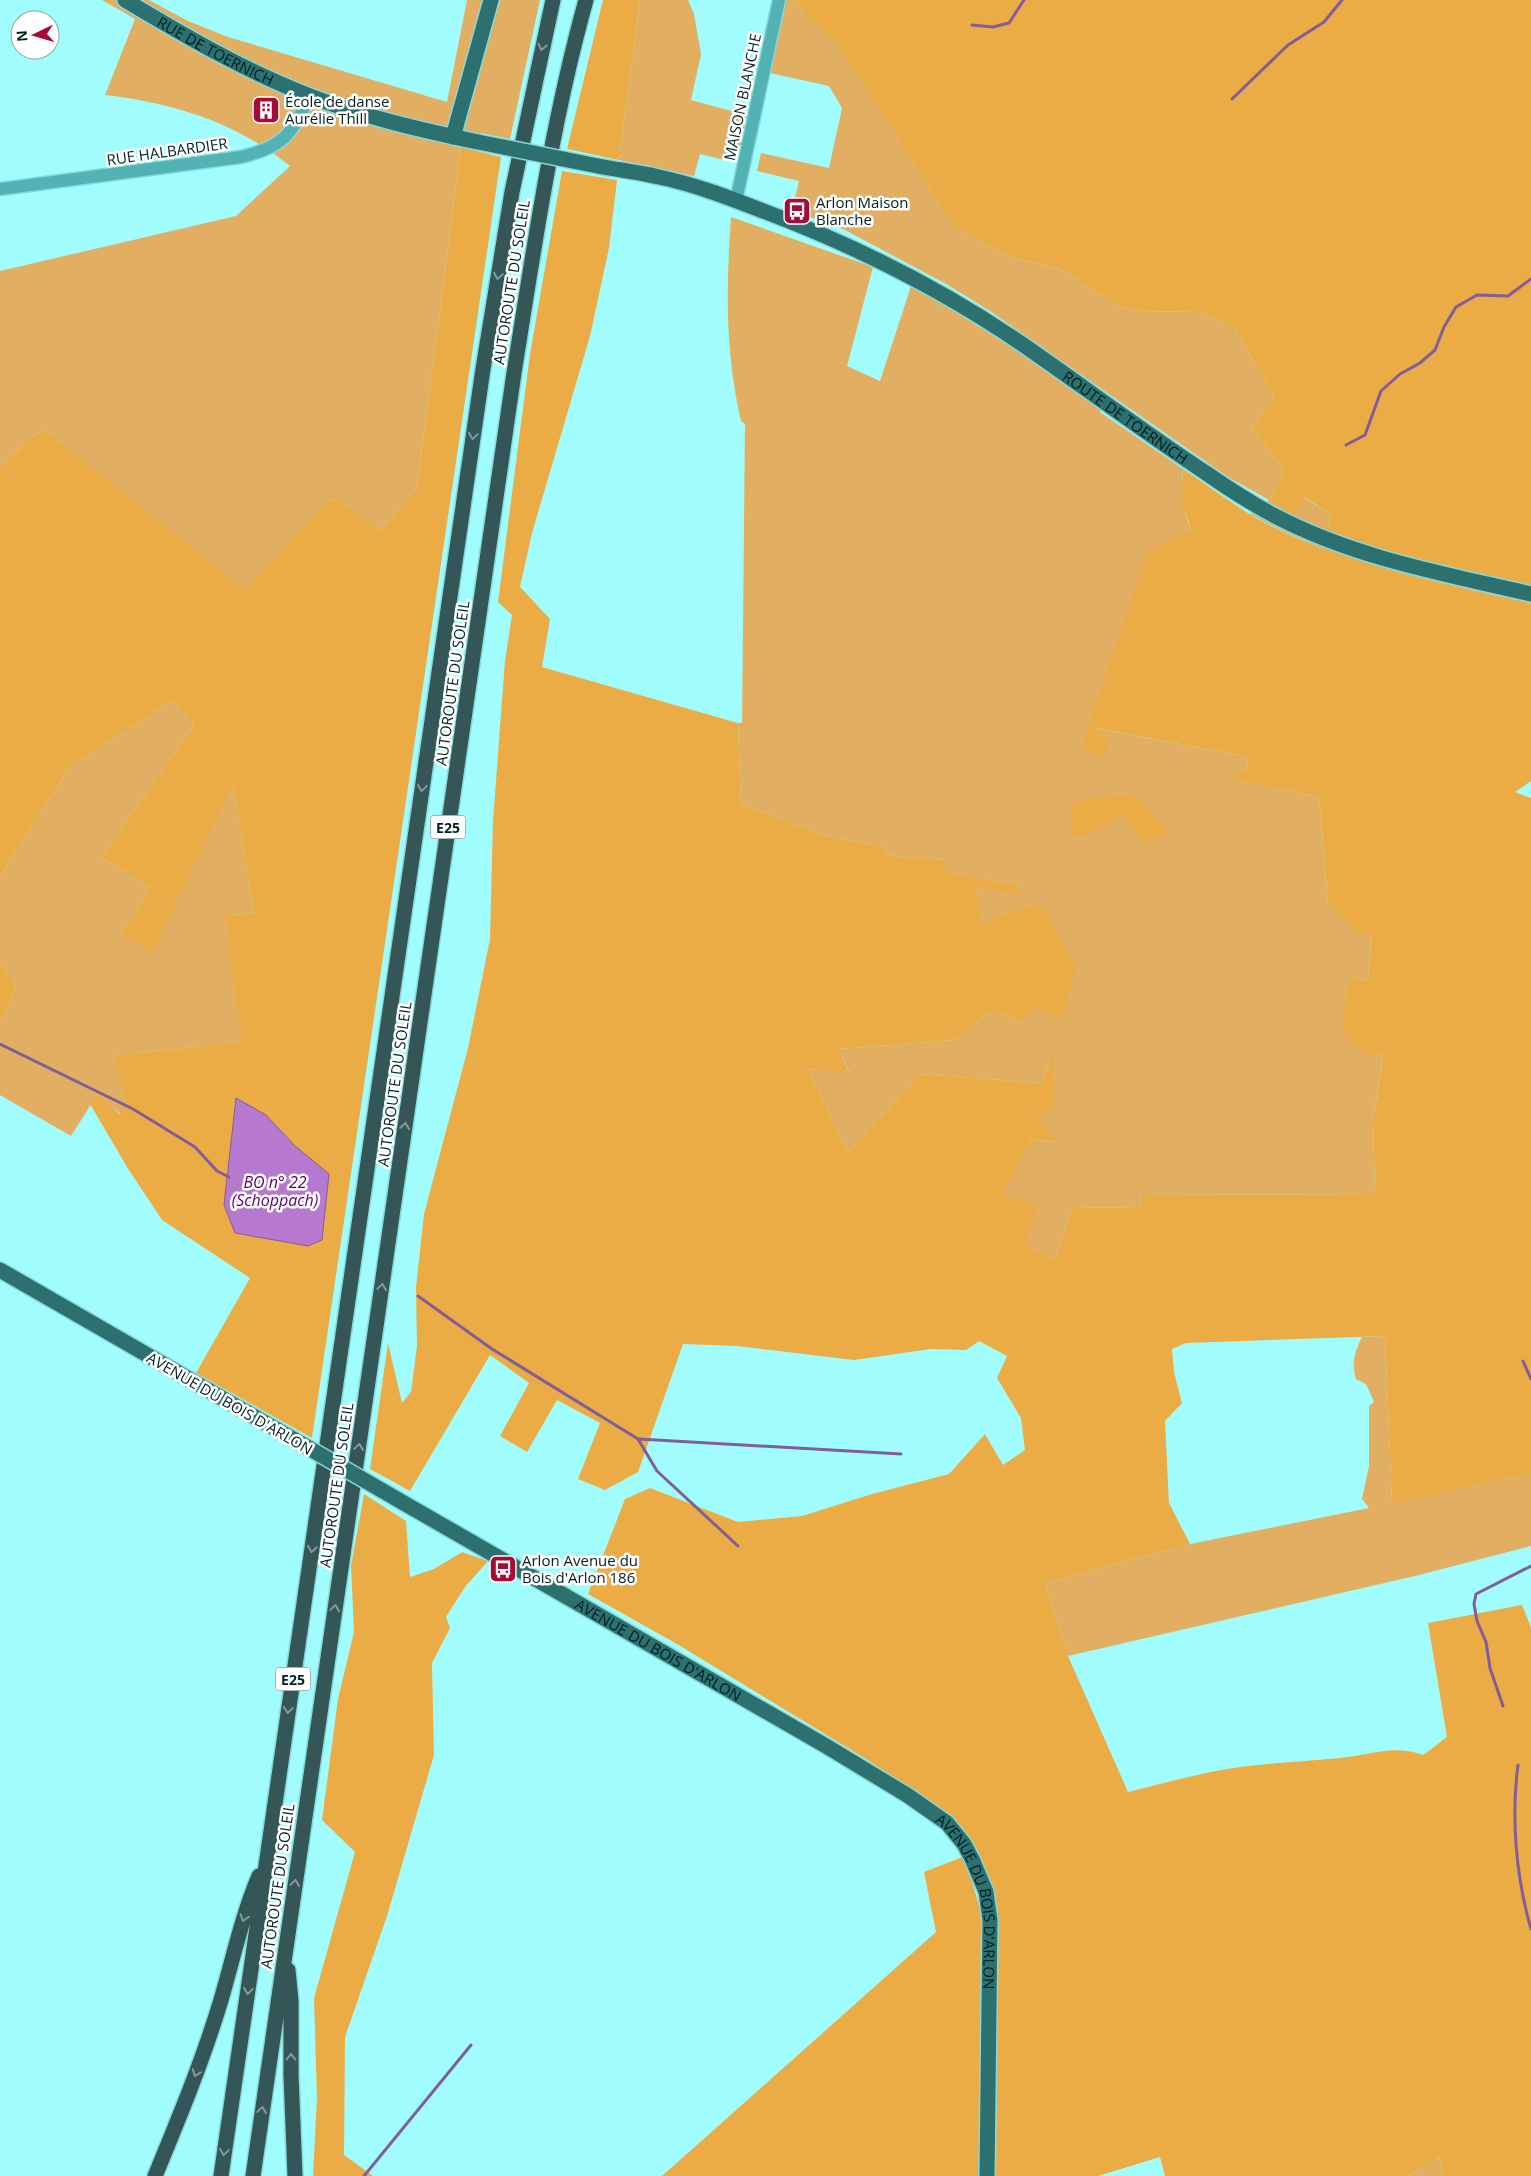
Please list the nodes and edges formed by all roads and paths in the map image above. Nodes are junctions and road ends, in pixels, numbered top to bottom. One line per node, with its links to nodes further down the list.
1 (125, 0): 6 (main road, RUE DE TOERNICH)
2 (491, 0): 7 (main road)
3 (553, 0): 12 (highway, AUTOROUTE DU SOLEIL / E25, one-way to 12)
4 (586, 0): 13 (highway, AUTOROUTE DU SOLEIL / E25, one-way to 4)
5 (779, 0): 9 (street, MAISON BLANCHE)
6 (309, 96): 7 (main road, RUE DE TOERNICH); 8 (street, RUE HALBARDIER)
7 (453, 137): 9 (main road, bridge)
8 (0, 189)
9 (736, 201): 10 (main road, ROUTE DE TOERNICH)
10 (1531, 594)
11 (0, 1270): 18 (main road, AVENUE DU BOIS D'ARLON, bridge)
12 (267, 1856): 14 (highway, one-way to 14); 15 (highway, AUTOROUTE DU SOLEIL / E25, one-way to 15)
13 (286, 1949): 16 (highway, AUTOROUTE DU SOLEIL / E25, one-way to 13); 17 (highway, one-way to 13)
14 (155, 2176)
15 (221, 2176)
16 (252, 2176)
17 (295, 2176)
18 (987, 2176)

